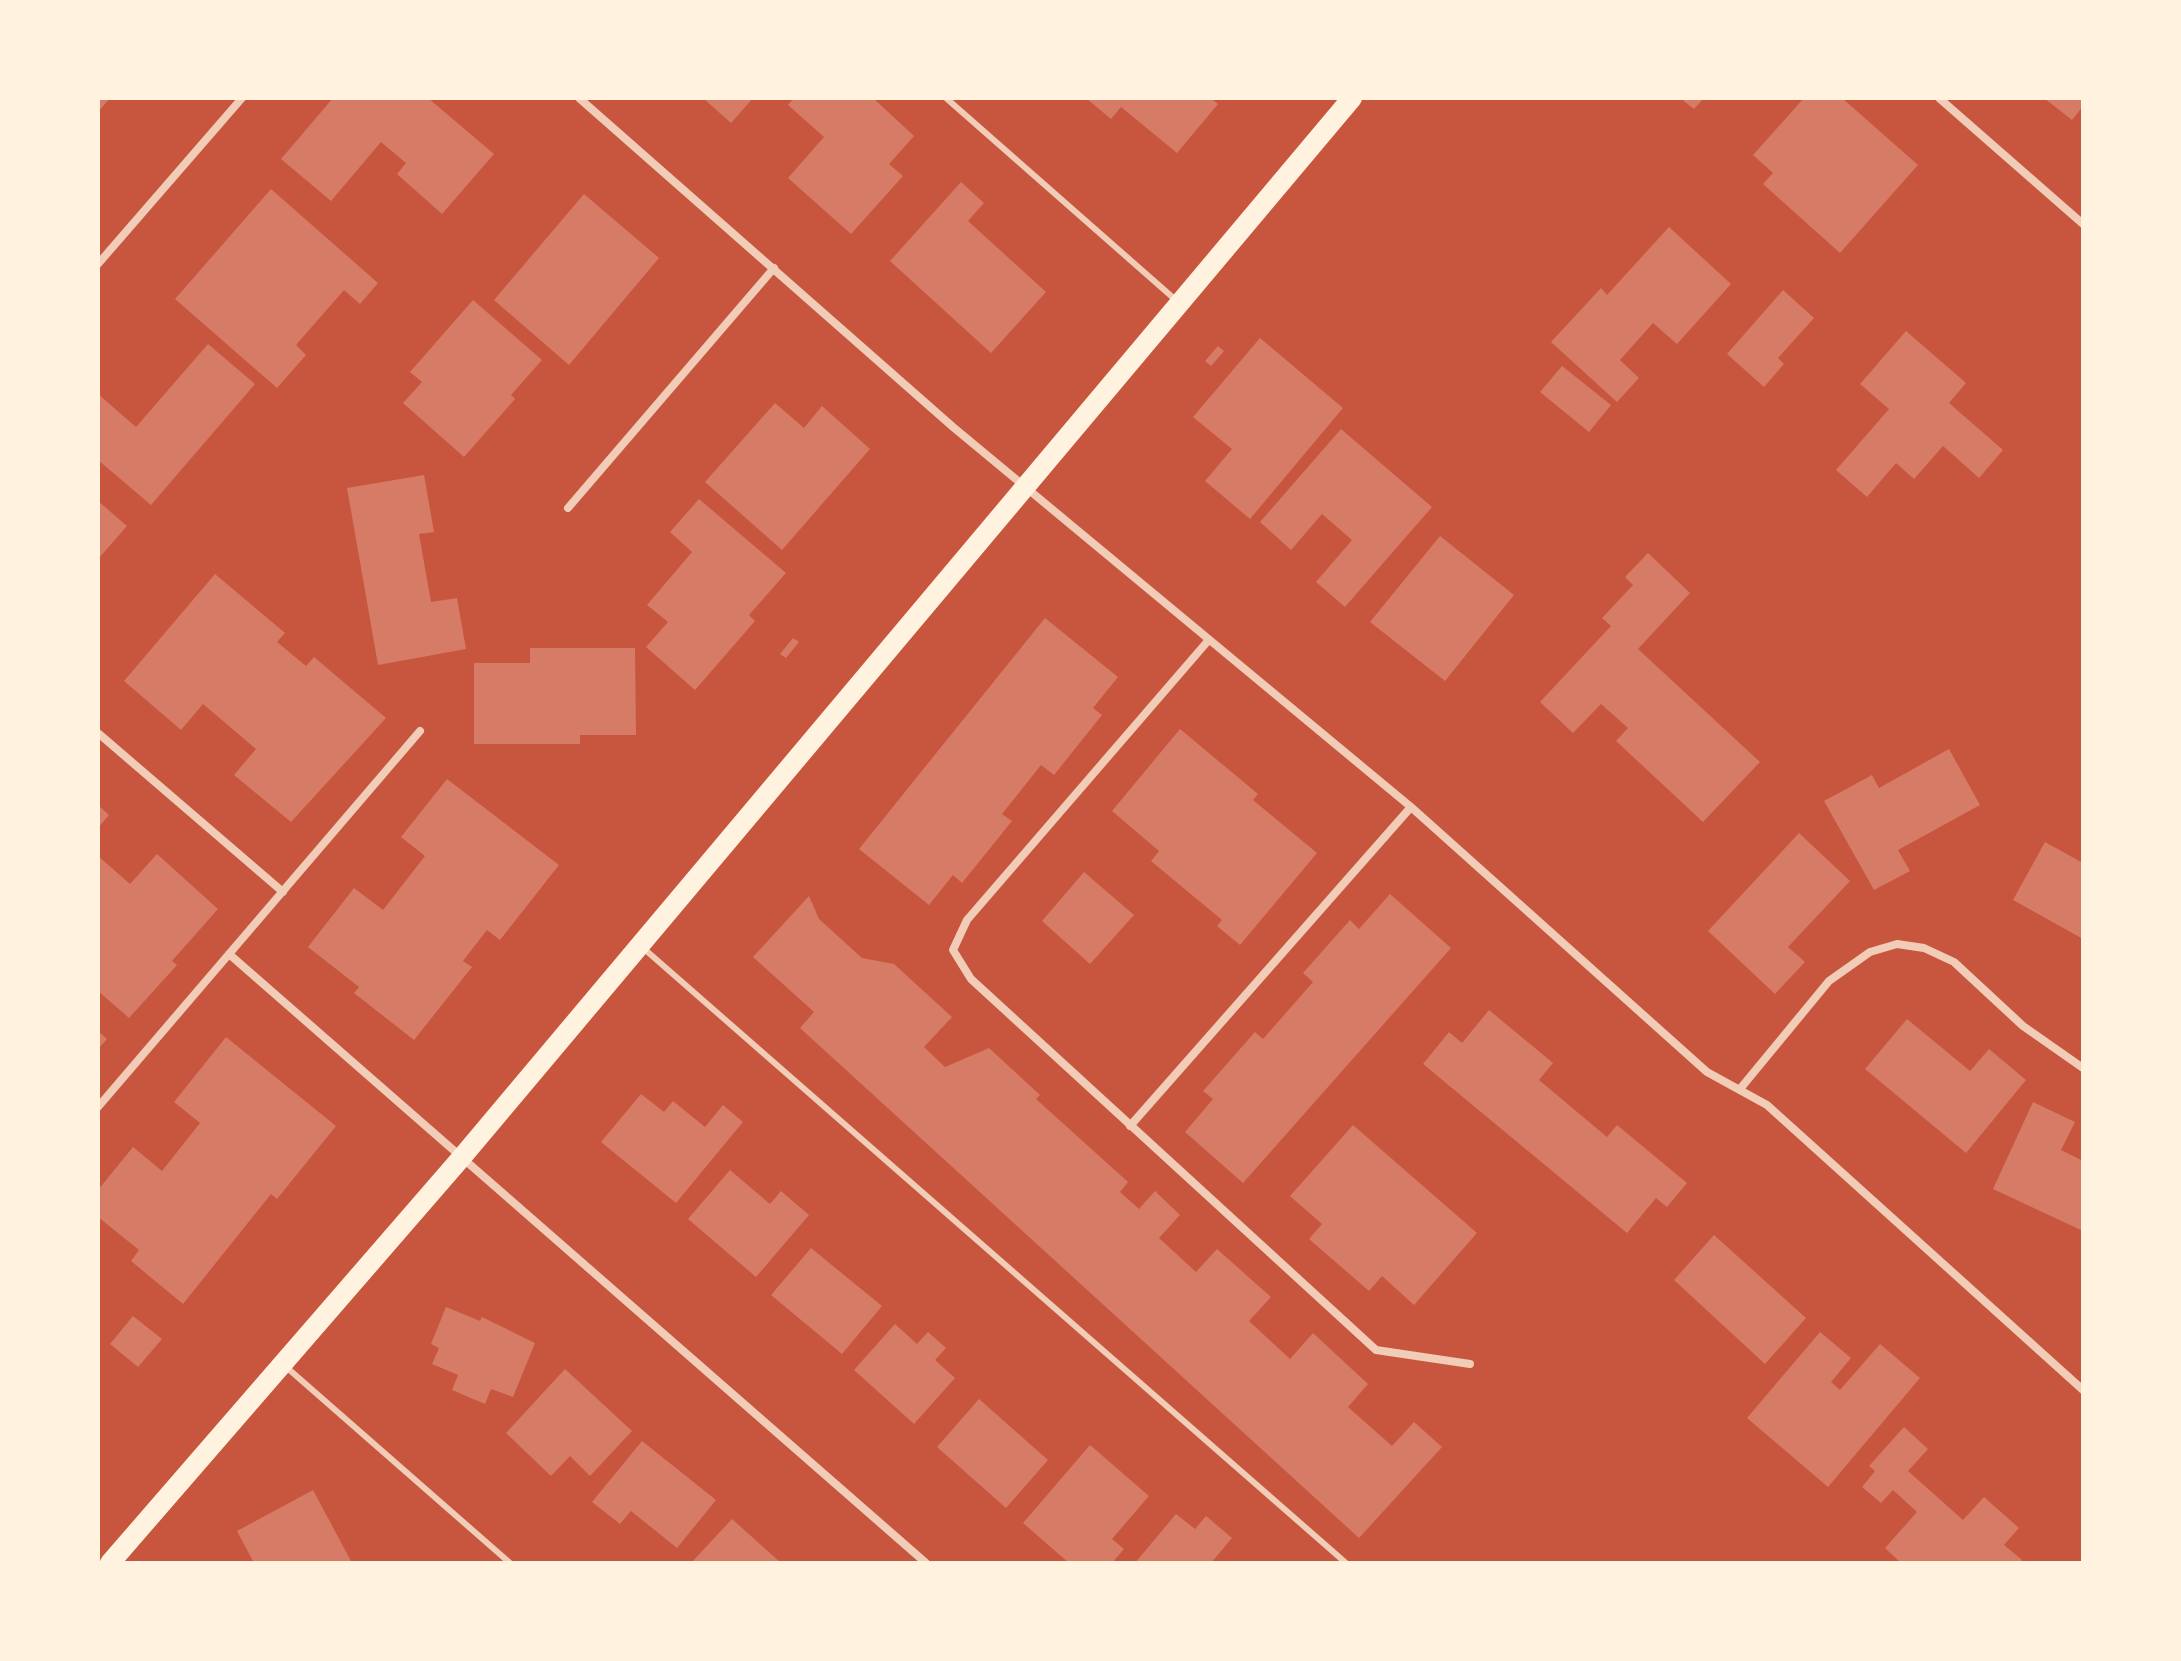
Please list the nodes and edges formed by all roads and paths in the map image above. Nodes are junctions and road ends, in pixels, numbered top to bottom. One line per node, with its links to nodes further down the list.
1 (242, 98): 7 (street)
2 (579, 98): 8 (street)
3 (946, 98): 9 (lane)
4 (1939, 98): 6 (street)
5 (1343, 104): 9 (main road)
6 (2083, 224)
7 (98, 264)
8 (774, 268): 10 (street); 11 (street)
9 (1178, 302): 10 (main road)
10 (1023, 487): 12 (street); 17 (main road)
11 (568, 508)
12 (1207, 642): 15 (street); 22 (street)
13 (420, 731): 16 (street)
14 (98, 733): 16 (street)
15 (1411, 807): 20 (street); 22 (street)
16 (283, 892): 18 (street)
17 (640, 945): 23 (main road); 30 (lane)
18 (229, 954): 21 (street); 23 (street)
19 (2083, 1068): 20 (street)
20 (1740, 1089): 26 (street)
21 (98, 1107)
22 (1130, 1126): 25 (street)
23 (462, 1157): 24 (main road); 29 (street)
24 (283, 1364): 27 (main road); 28 (lane)
25 (1470, 1364)
26 (2083, 1390)
27 (110, 1563)
28 (510, 1563)
29 (926, 1563)
30 (1346, 1563)

